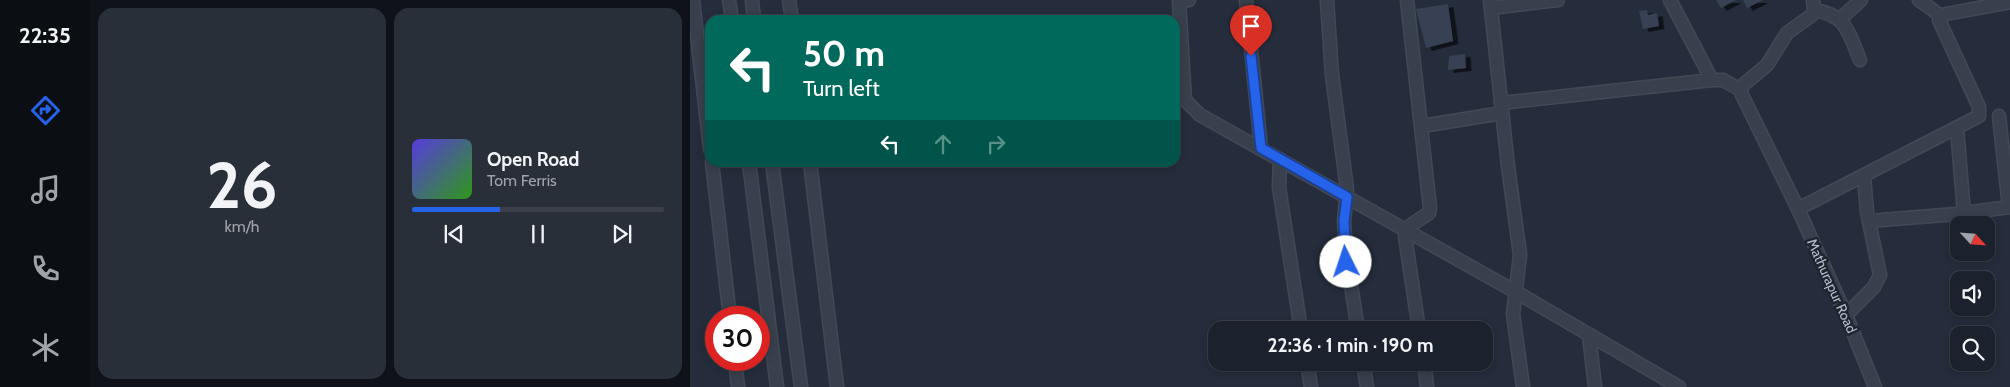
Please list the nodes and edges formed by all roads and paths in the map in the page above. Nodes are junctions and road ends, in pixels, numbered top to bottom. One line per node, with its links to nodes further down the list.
1 (693, 0): 27 (street)
2 (729, 0): 17 (street)
3 (752, 0): 18 (street)
4 (789, 0): 19 (street)
5 (1189, 0): 20 (street)
6 (1246, 0): 33 (street)
7 (1327, 0): 40 (street)
8 (1407, 0): 31 (street)
9 (1558, 0): 15 (street)
10 (1670, 0): 25 (street)
11 (1861, 0): 23 (street)
12 (1919, 0): 21 (street)
13 (2010, 2): 14 (street)
14 (1985, 3): 21 (street)
15 (1490, 4): 28 (street)
16 (1814, 5): 23 (street); 26 (street)
17 (731, 15)
18 (754, 15)
19 (791, 15)
20 (1180, 15)
21 (1941, 16): 30 (street)
22 (1180, 18): 33 (street)
23 (1840, 19): 24 (street)
24 (1860, 60)
25 (1712, 80): 26 (street); 28 (street)
26 (1741, 90): 42 (street, Mathurapur Road)
27 (705, 105)
28 (1502, 108): 31 (street); 46 (street)
29 (2005, 115): 30 (street); 41 (street)
30 (1979, 116): 32 (street)
31 (1422, 126): 45 (street)
32 (1957, 128): 39 (street); 43 (street)
33 (1261, 148): 34 (street)
34 (1280, 159): 40 (street); 49 (street)
35 (713, 167): 47 (street)
36 (750, 167): 58 (street)
37 (773, 167): 59 (street)
38 (811, 167): 60 (street)
39 (1864, 176): 42 (street); 44 (street)
40 (1347, 197): 45 (street); 50 (street)
41 (2009, 207): 43 (street)
42 (1798, 209): 48 (street, Mathurapur Road)
43 (1964, 214): 44 (street)
44 (1869, 221): 48 (street)
45 (1406, 231): 46 (street); 51 (street)
46 (1516, 292): 52 (street); 64 (street)
47 (729, 306)
48 (1846, 315): 67 (street, Mathurapur Road)
49 (1300, 321)
50 (1357, 321)
51 (1418, 321)
52 (1590, 335): 65 (street); 66 (street)
53 (736, 371): 57 (street)
54 (1308, 371): 61 (street)
55 (1364, 371): 62 (street)
56 (1425, 371): 63 (street)
57 (738, 387)
58 (776, 387)
59 (801, 387)
60 (837, 387)
61 (1311, 387)
62 (1367, 387)
63 (1427, 387)
64 (1523, 387)
65 (1595, 387)
66 (1679, 387)
67 (1875, 387)

